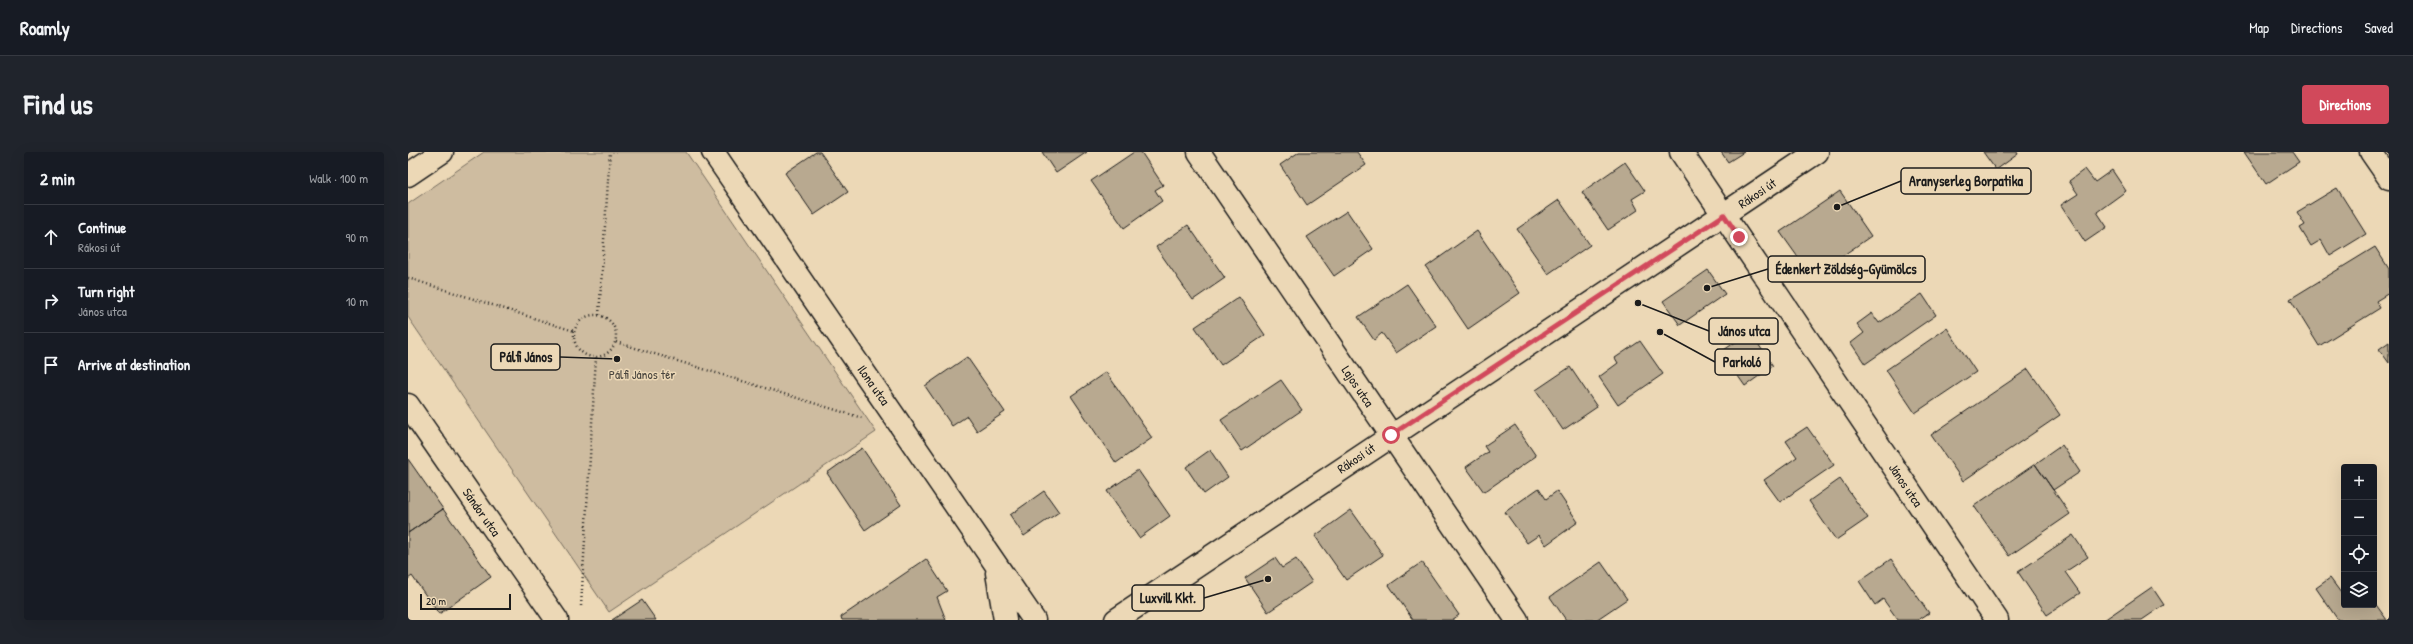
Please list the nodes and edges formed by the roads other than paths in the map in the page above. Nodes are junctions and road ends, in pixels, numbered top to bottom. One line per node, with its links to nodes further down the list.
1 (442, 152): 7 (street)
2 (713, 152): 12 (street, Ilona utca)
3 (1199, 152): 11 (street, Lajos utca)
4 (1681, 152): 9 (street, János utca)
5 (1817, 152): 9 (street, Rákosi út)
6 (2371, 152): 8 (street)
7 (408, 175)
8 (2389, 178)
9 (1724, 215): 11 (street, Rákosi út); 18 (street, János utca)
10 (408, 405): 13 (street, Sándor utca)
11 (1391, 435): 16 (street, Rákosi út); 17 (street, Lajos utca)
12 (994, 562): 14 (street); 15 (street, Ilona utca)
13 (557, 620)
14 (1005, 620)
15 (1034, 620)
16 (1116, 620)
17 (1517, 620)
18 (1997, 620)

